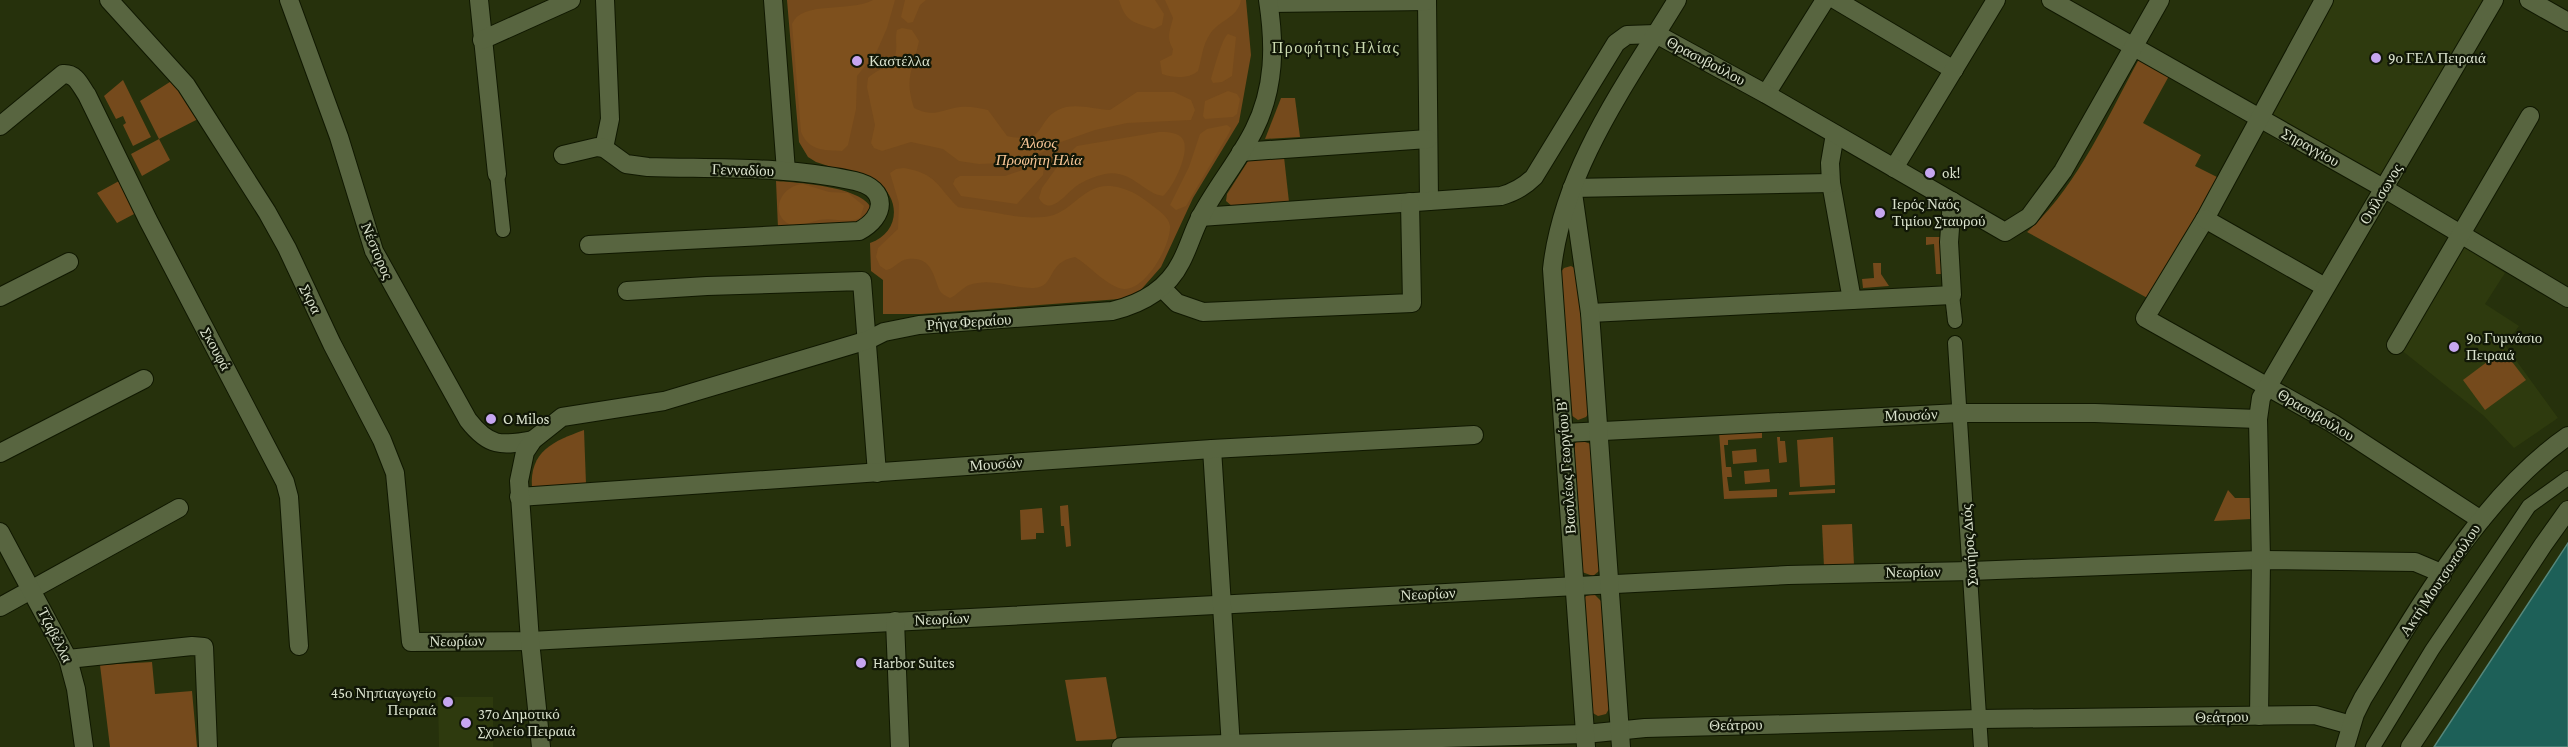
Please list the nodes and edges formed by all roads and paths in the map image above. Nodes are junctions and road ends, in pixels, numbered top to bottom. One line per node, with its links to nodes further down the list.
1 (109, 0): 86 (street, Σκρα)
2 (289, 0): 66 (street, Νέστορος)
3 (479, 0): 20 (street)
4 (571, 0): 20 (street)
5 (605, 0): 29 (street)
6 (773, 0): 33 (street)
7 (1677, 0): 19 (street, Βασιλέως Γεωργίου Β')
8 (1825, 0): 23 (street)
9 (1836, 0): 22 (street)
10 (1996, 0): 22 (street)
11 (2051, 0): 21 (street, Σηραγγίου)
12 (2160, 0): 21 (street)
13 (2324, 0): 25 (street)
14 (2494, 0): 37 (street, Ουΐλσωνος)
15 (2529, 0): 18 (street)
16 (1427, 1): 17 (street); 28 (street)
17 (1268, 2): 30 (street)
18 (2568, 22)
19 (1656, 34): 23 (street, Θρασυβούλου); 36 (street, Βασιλέως Γεωργίου Β'); 39 (street, Θρασυβούλου)
20 (482, 40): 34 (street)
21 (2134, 47): 25 (street, Σηραγγίου); 38 (street, Θρασυβούλου)
22 (1954, 70): 32 (street)
23 (1766, 94): 27 (street, Θρασυβούλου)
24 (2530, 116): 43 (street)
25 (2259, 117): 37 (street, Σηραγγίου); 41 (street)
26 (0, 126): 87 (street, Σκουφά)
27 (1835, 134): 32 (street, Θρασυβούλου); 35 (street)
28 (1428, 139): 30 (street); 39 (street)
29 (604, 148): 31 (street); 33 (street, Γενναδίου)
30 (1241, 152): 40 (street)
31 (563, 155)
32 (1894, 168): 38 (street, Θρασυβούλου)
33 (786, 171): 44 (street, Γενναδίου)
34 (497, 174): 42 (street)
35 (1831, 183): 36 (street); 52 (street)
36 (1572, 188): 53 (street, Βασιλέως Γεωργίου Β'); 62 (street, Βασιλέως Γεωργίου Β')
37 (2385, 189): 43 (street, Σηραγγίου); 46 (street, Ουΐλσωνος)
38 (1952, 201): 49 (street)
39 (1420, 202): 40 (street, Θρασυβούλου); 47 (street)
40 (1200, 217): 47 (street)
41 (2205, 219): 46 (street); 59 (street, Θρασυβούλου)
42 (503, 230)
43 (2462, 235): 51 (street, Σηραγγίου); 57 (street)
44 (589, 245)
45 (69, 262): 50 (street)
46 (2325, 287): 59 (street, Ουΐλσωνος)
47 (1162, 288): 55 (street, Ρήγα Φεραίου)
48 (627, 291): 55 (street)
49 (1952, 295): 52 (street); 54 (street)
50 (0, 297)
51 (2568, 298)
52 (1852, 300): 53 (street)
53 (1590, 313): 63 (street, Βασιλέως Γεωργίου Β')
54 (1955, 321)
55 (867, 340): 66 (street, Ρήγα Φεραίου); 69 (street)
56 (1955, 343): 60 (street, Σωτήρος Διός)
57 (2397, 345)
58 (144, 379): 68 (street)
59 (2267, 386): 61 (street, Ουΐλσωνος); 74 (street, Θρασυβούλου)
60 (1960, 413): 61 (street, Μουσών); 63 (street, Μουσών); 77 (street, Σωτήρος Διός)
61 (2258, 418): 76 (street, Ουΐλσωνος)
62 (1564, 433): 63 (street, Μουσών); 80 (street, Βασιλέως Γεωργίου Β')
63 (1598, 433): 79 (street, Βασιλέως Γεωργίου Β')
64 (1474, 435): 67 (street, Μουσών)
65 (2568, 436): 74 (street, Ακτή Μουτσοπούλου)
66 (533, 441): 71 (street)
67 (1212, 449): 69 (street, Μουσών); 82 (street)
68 (0, 453)
69 (877, 472): 71 (street, Μουσών)
70 (2568, 478): 102 (street)
71 (519, 497): 85 (street)
72 (179, 508): 81 (street)
73 (2568, 510): 103 (street)
74 (2481, 520): 78 (street, Ακτή Μουτσοπούλου)
75 (0, 532): 81 (street, Τζαβέλλα)
76 (2261, 560): 77 (street, Νεωρίων); 78 (street, Νεωρίων); 89 (street, Ουΐλσωνος)
77 (1971, 571): 79 (street, Νεωρίων); 90 (street, Σωτήρος Διός)
78 (2442, 576): 91 (street, Ακτή Μουτσοπούλου)
79 (1609, 584): 80 (street, Νεωρίων); 92 (street, Βασιλέως Γεωργίου Β')
80 (1575, 586): 82 (street, Νεωρίων); 93 (street, Βασιλέως Γεωργίου Β')
81 (31, 590): 83 (street); 88 (street, Τζαβέλλα)
82 (1222, 605): 84 (street, Νεωρίων); 94 (street)
83 (0, 607)
84 (895, 621): 85 (street, Νεωρίων); 98 (street)
85 (530, 641): 86 (street, Νεωρίων); 97 (street)
86 (411, 642)
87 (299, 646)
88 (69, 659): 95 (street, Τζαβέλλα); 96 (street)
89 (2259, 716): 90 (street, Θεάτρου); 91 (street, Θεάτρου)
90 (1980, 719): 92 (street, Θεάτρου); 100 (street, Σωτήρος Διός)
91 (2351, 725): 101 (street, Ακτή Μουτσοπούλου)
92 (1620, 738): 93 (street, Θεάτρου)
93 (1586, 740): 94 (street, Θεάτρου)
94 (1231, 745): 99 (street, Θεάτρου)
95 (84, 747)
96 (208, 747)
97 (541, 747)
98 (900, 747)
99 (1121, 747)
100 (1981, 747)
101 (2345, 747)
102 (2373, 747)
103 (2410, 747)

